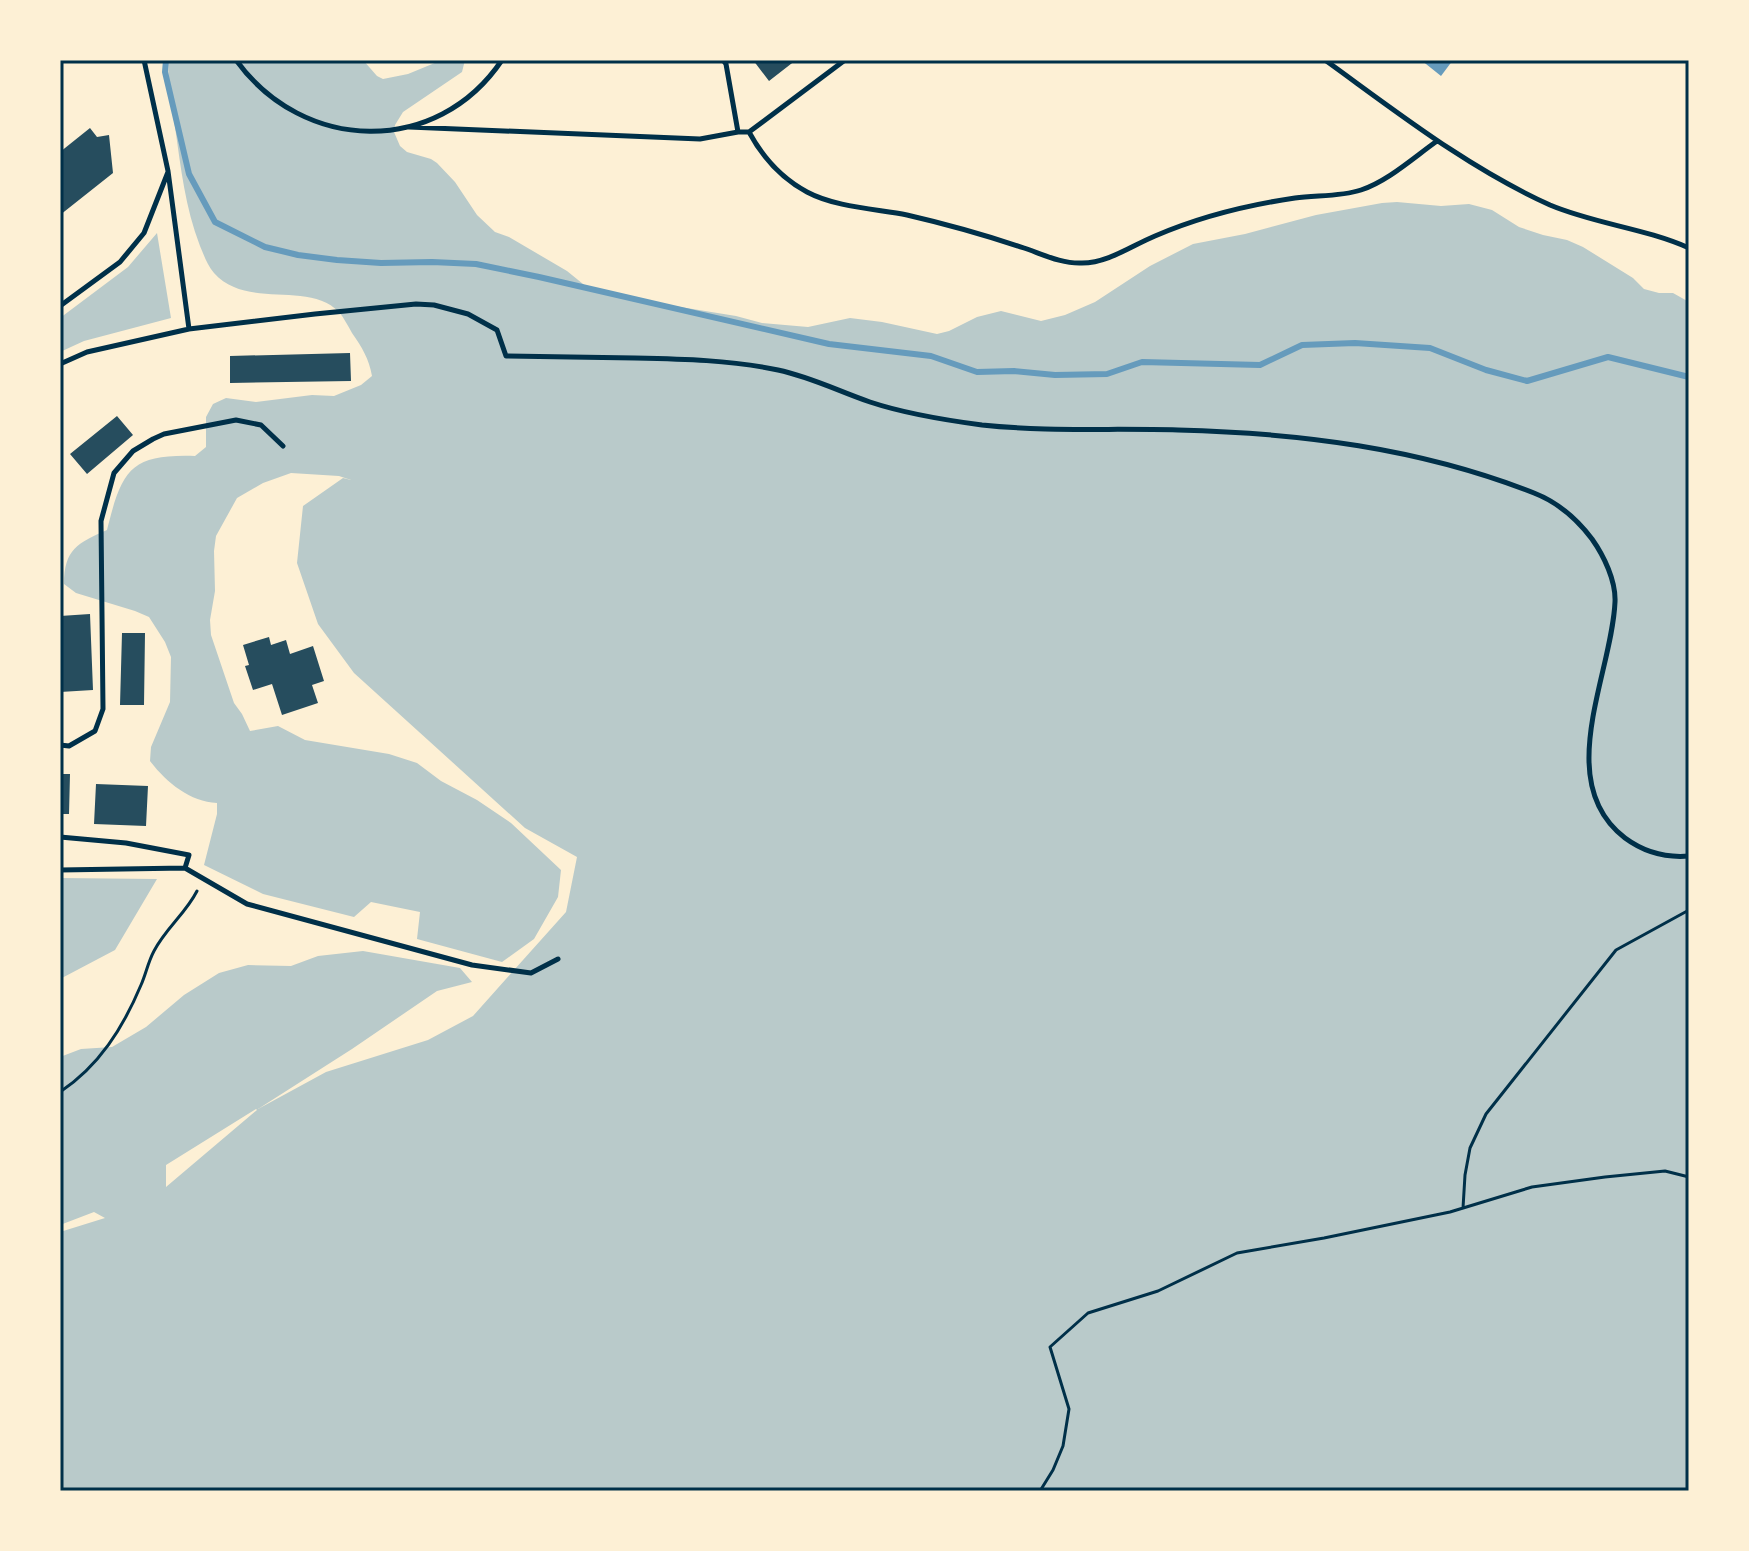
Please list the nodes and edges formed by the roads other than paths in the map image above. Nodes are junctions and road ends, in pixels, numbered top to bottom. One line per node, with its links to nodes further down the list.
1 (144, 60): 11 (lane)
2 (236, 60): 7 (lane)
3 (502, 60): 7 (lane)
4 (723, 60): 8 (lane)
5 (845, 60): 9 (lane)
6 (1325, 60): 10 (lane)
7 (409, 127): 8 (lane)
8 (738, 132): 9 (lane)
9 (749, 132): 10 (lane)
10 (1437, 141): 12 (lane)
11 (168, 171): 13 (lane); 14 (lane)
12 (1689, 248)
13 (60, 306)
14 (189, 329): 15 (lane); 19 (lane)
15 (60, 364)
16 (283, 446): 17 (lane)
17 (60, 745)
18 (60, 837): 20 (lane)
19 (1689, 856)
20 (185, 868): 21 (lane); 22 (lane)
21 (60, 870)
22 (558, 959)

